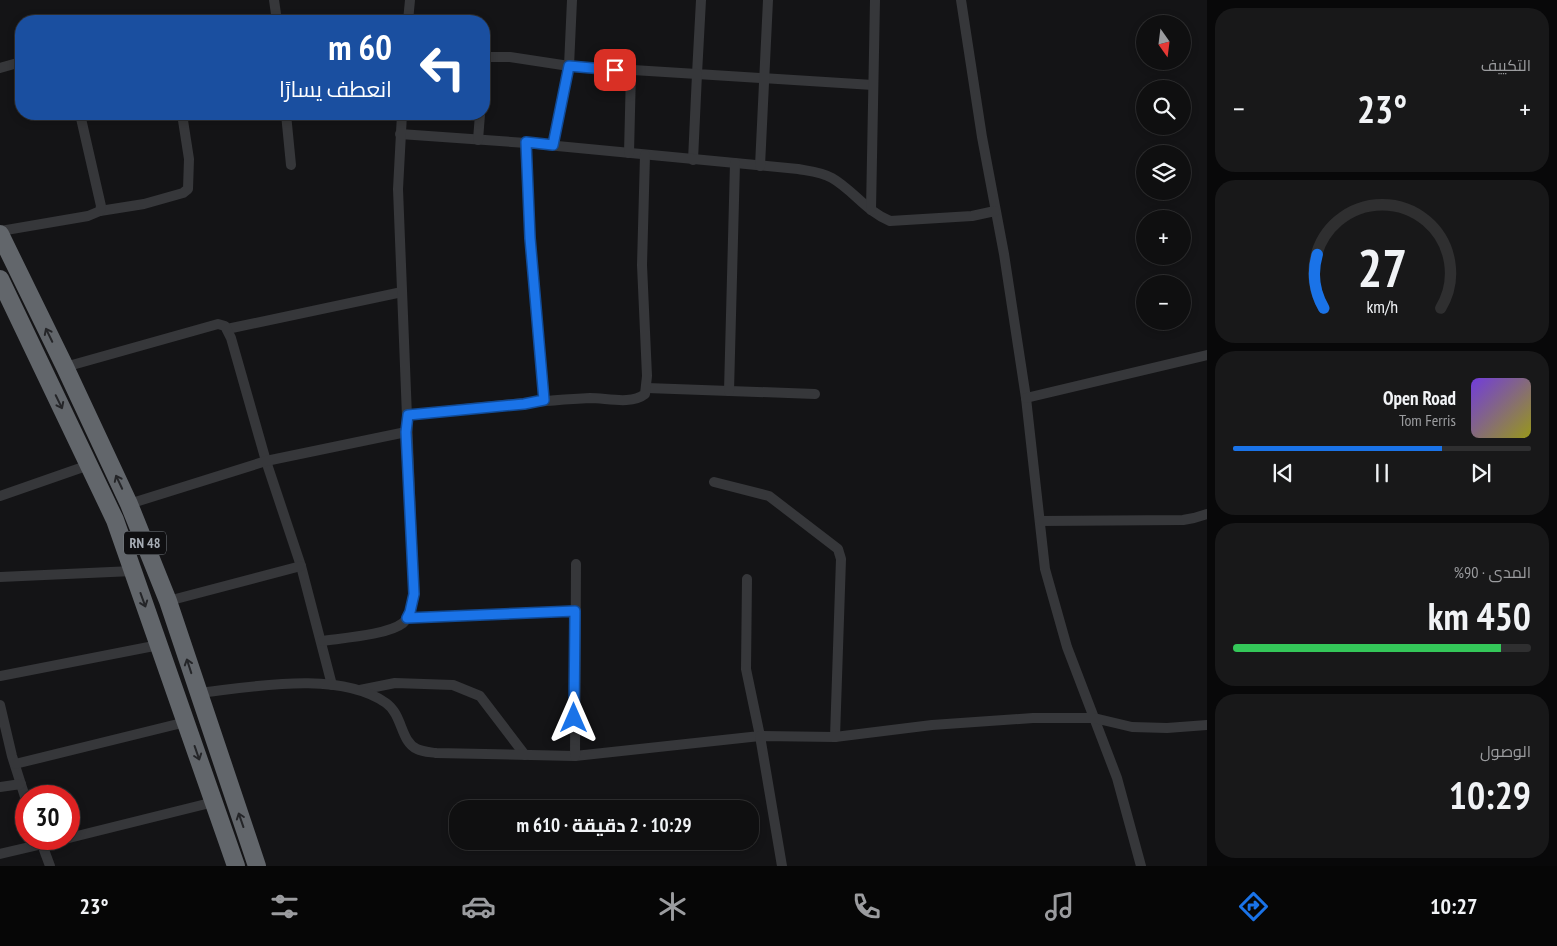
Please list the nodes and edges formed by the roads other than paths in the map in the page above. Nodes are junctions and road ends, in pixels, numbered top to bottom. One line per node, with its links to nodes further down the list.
1 (274, 0): 8 (street)
2 (410, 0): 9 (street)
3 (572, 0): 12 (street)
4 (700, 0): 15 (street)
5 (768, 0): 16 (street)
6 (875, 0): 17 (street)
7 (961, 0): 35 (street)
8 (276, 15)
9 (409, 15)
10 (490, 57): 12 (street)
11 (15, 64): 13 (street)
12 (569, 66): 14 (street); 26 (street)
13 (0, 68)
14 (631, 71): 15 (street); 27 (street)
15 (697, 74): 16 (street); 29 (street)
16 (763, 78): 17 (street); 32 (street)
17 (873, 85): 33 (street)
18 (81, 120): 34 (street)
19 (183, 120): 34 (street)
20 (286, 120): 31 (street)
21 (401, 120): 23 (street)
22 (480, 120): 24 (street)
23 (400, 134): 24 (street); 38 (street)
24 (478, 140): 25 (street)
25 (526, 142): 26 (street); 46 (street)
26 (553, 145): 27 (street)
27 (629, 153): 28 (street)
28 (646, 155): 29 (street); 42 (street)
29 (693, 160): 30 (street)
30 (735, 163): 32 (street); 43 (street)
31 (290, 164)
32 (760, 166): 33 (street)
33 (871, 210): 35 (street)
34 (100, 211): 36 (street)
35 (995, 212): 45 (street)
36 (0, 233): 41 (highway, RN 48, one-way to 36)
37 (0, 279): 50 (highway, RN 48, one-way to 50)
38 (402, 292): 39 (street); 47 (street)
39 (227, 329): 41 (street); 49 (street)
40 (1207, 355): 45 (street)
41 (65, 367): 53 (highway, RN 48, one-way to 41)
42 (647, 388): 43 (street); 46 (street)
43 (729, 391): 44 (street)
44 (815, 394)
45 (1026, 398): 55 (street)
46 (544, 400): 47 (street)
47 (408, 415): 48 (street)
48 (406, 432): 49 (street); 63 (street)
49 (266, 461): 53 (street); 57 (street)
50 (89, 465): 52 (street); 58 (highway, RN 48)
51 (714, 482): 75 (street)
52 (0, 496)
53 (129, 504): 61 (highway, RN 48)
54 (1207, 514): 55 (street)
55 (1040, 521): 71 (street)
56 (576, 564): 62 (street)
57 (301, 566): 61 (street); 64 (street)
58 (133, 571): 59 (street); 65 (highway, RN 48, one-way to 65)
59 (0, 577)
60 (747, 579): 74 (street)
61 (168, 601): 69 (highway, RN 48, one-way to 61)
62 (575, 611): 63 (street); 77 (street)
63 (407, 618): 64 (street)
64 (322, 641): 67 (street)
65 (159, 645): 66 (street); 72 (highway, RN 48)
66 (0, 676)
67 (332, 685): 68 (street); 69 (street)
68 (360, 690): 76 (street); 76 (street)
69 (198, 694): 88 (highway, RN 48, one-way to 69)
70 (1, 711): 78 (street)
71 (1094, 718): 73 (street); 75 (street); 90 (street)
72 (186, 722): 78 (street); 81 (highway, RN 48, one-way to 81)
73 (1207, 725)
74 (760, 736): 75 (street); 77 (street); 89 (street)
75 (835, 737)
76 (525, 756): 77 (street)
77 (574, 756)
78 (15, 764): 79 (street)
79 (21, 784): 80 (street)
80 (0, 787)
81 (214, 802): 82 (street); 87 (highway, RN 48)
82 (80, 835)
83 (15, 850): 85 (street)
84 (44, 850): 86 (street)
85 (0, 854)
86 (50, 866)
87 (236, 866)
88 (257, 866)
89 (782, 866)
90 (1141, 866)

